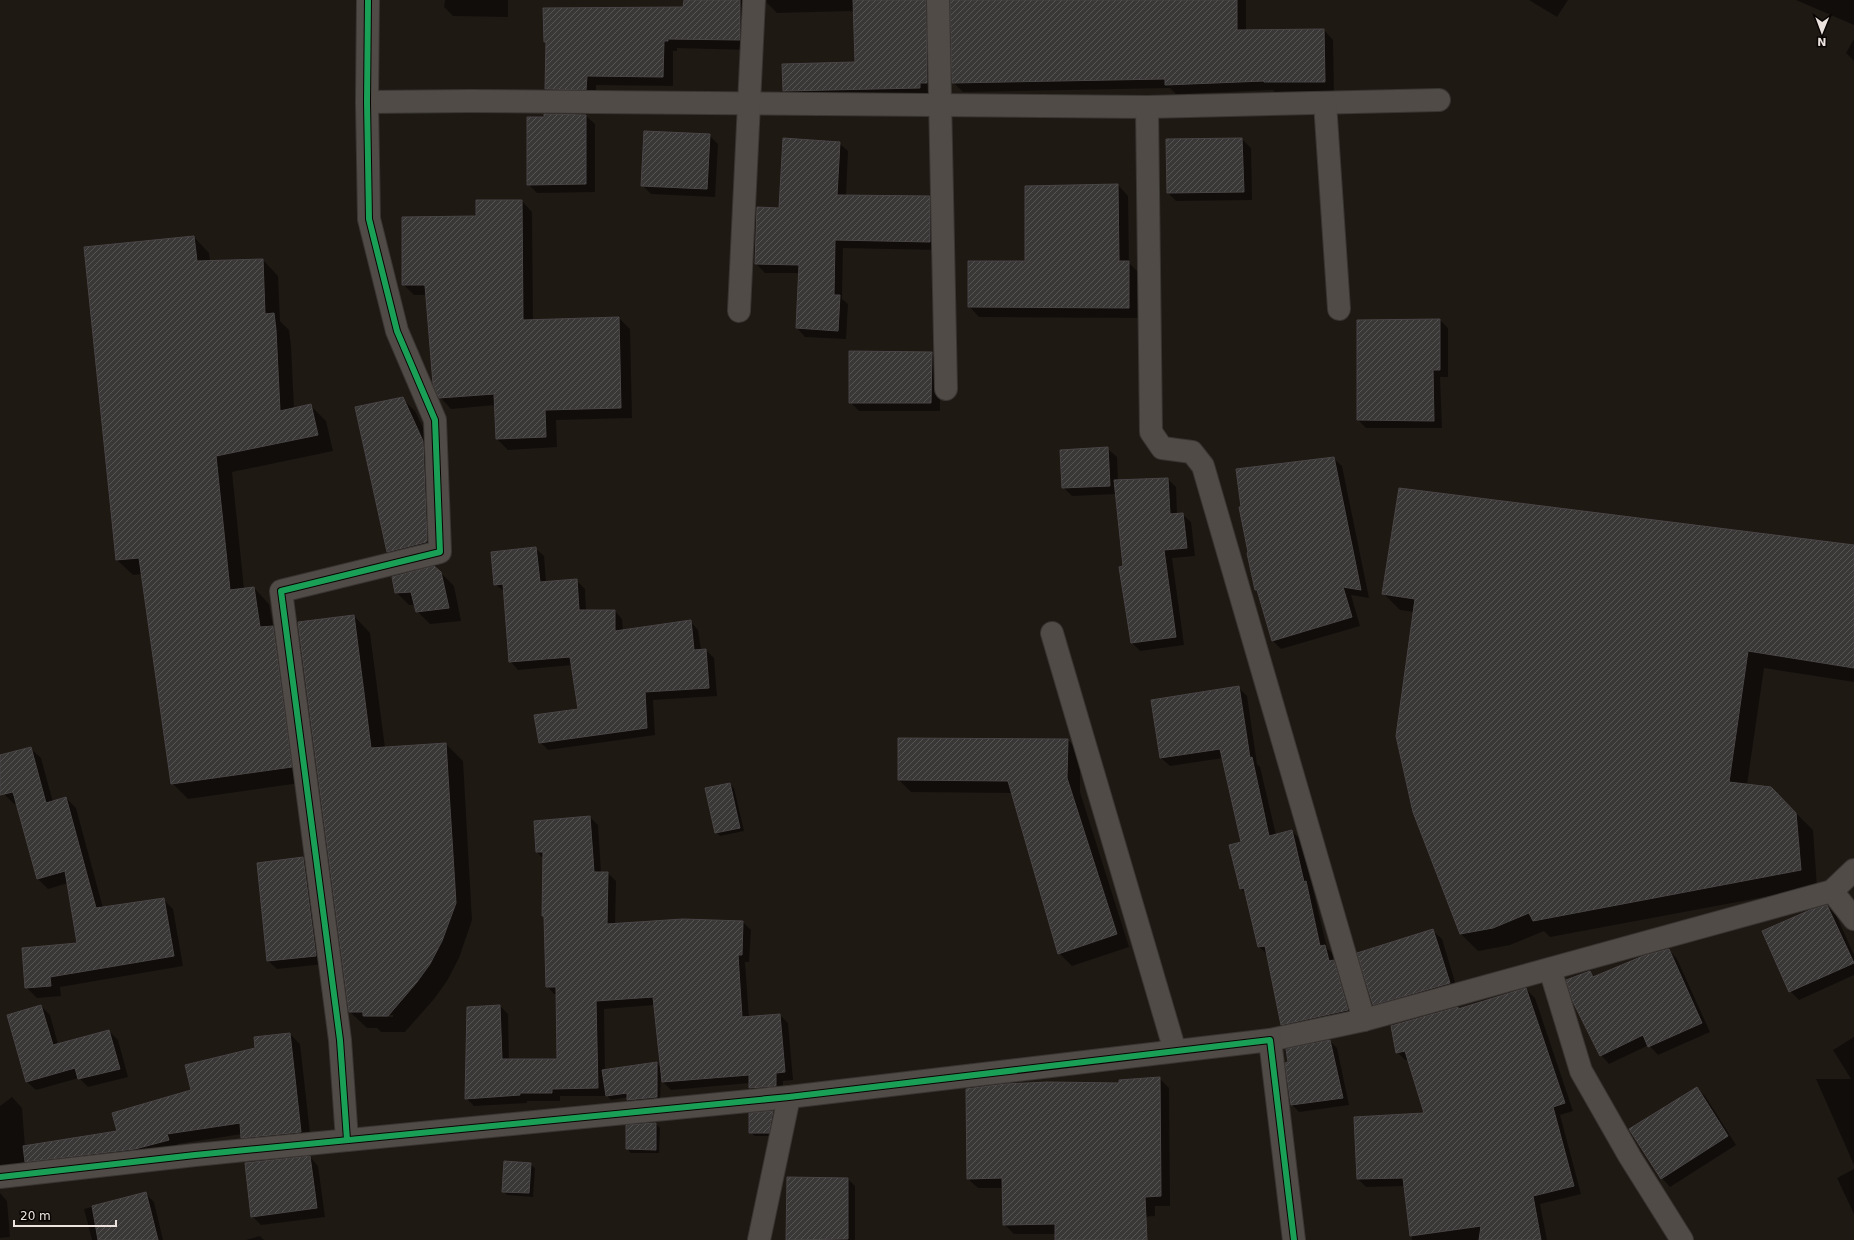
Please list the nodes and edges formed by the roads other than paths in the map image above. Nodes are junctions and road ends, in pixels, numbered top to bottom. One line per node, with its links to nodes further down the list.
1 (368, 0): 5 (street)
2 (754, 0): 6 (street)
3 (938, 0): 8 (street)
4 (1439, 100): 7 (street)
5 (367, 102): 6 (street); 22 (street)
6 (748, 103): 8 (street); 11 (street)
7 (1326, 103): 9 (street); 10 (street)
8 (939, 106): 9 (street); 12 (street)
9 (1147, 108): 18 (street)
10 (1339, 309)
11 (739, 310)
12 (946, 389)
13 (1052, 633): 20 (street)
14 (1854, 870): 15 (street)
15 (1832, 891): 16 (street); 17 (street)
16 (1854, 919)
17 (1550, 969): 18 (street); 26 (street)
18 (1364, 1020): 19 (street)
19 (1270, 1040): 20 (street); 25 (street)
20 (1176, 1051): 21 (street)
21 (790, 1097): 22 (street); 24 (street)
22 (347, 1140): 23 (street)
23 (0, 1177)
24 (759, 1240)
25 (1294, 1240)
26 (1682, 1240)

